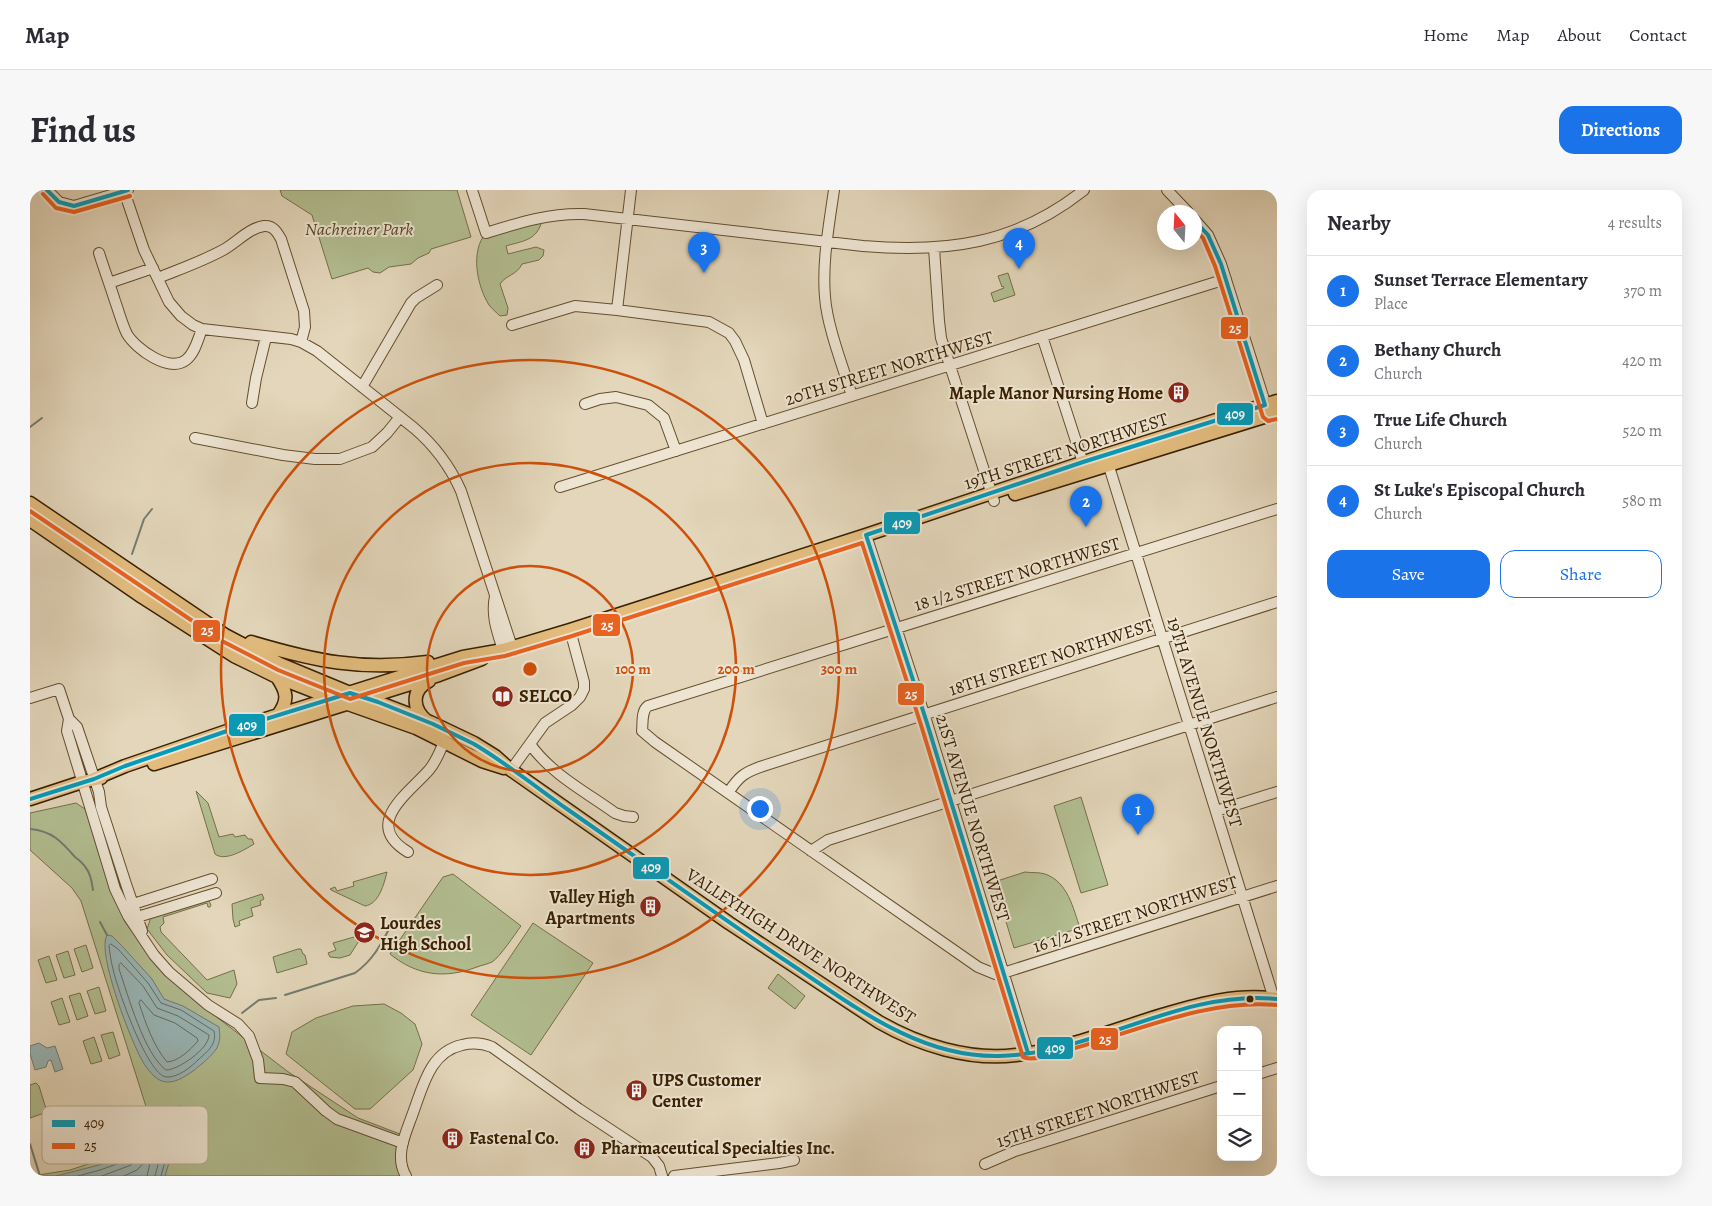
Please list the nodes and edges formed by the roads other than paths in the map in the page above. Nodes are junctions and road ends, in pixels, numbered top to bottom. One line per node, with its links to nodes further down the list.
1 (47, 190): 7 (street)
2 (472, 190): 9 (street)
3 (631, 190): 9 (street)
4 (834, 190): 11 (street)
5 (1084, 190): 12 (street)
6 (1167, 190): 8 (street)
7 (126, 191): 14 (street)
8 (1181, 205)
9 (627, 218): 11 (street); 19 (street)
10 (1202, 229): 16 (street)
11 (827, 242): 12 (street); 27 (street)
12 (934, 248): 25 (street)
13 (99, 253): 17 (street)
14 (153, 268): 15 (street); 17 (street)
15 (158, 278): 21 (street); 24 (street)
16 (1226, 279): 22 (street, 20TH STREET NORTHWEST); 30 (street)
17 (109, 283): 21 (street)
18 (437, 285): 26 (street)
19 (616, 310): 20 (street); 32 (street)
20 (512, 325)
21 (202, 329): 23 (street)
22 (1042, 336): 25 (street, 20TH STREET NORTHWEST); 36 (street)
23 (266, 337): 24 (street); 28 (street)
24 (301, 342): 26 (street)
25 (950, 366): 27 (street, 20TH STREET NORTHWEST); 38 (street)
26 (362, 387): 31 (street)
27 (852, 396): 32 (street, 20TH STREET NORTHWEST)
28 (252, 403)
29 (585, 404): 34 (street)
30 (1272, 408): 35 (main road, 19TH STREET NORTHWEST)
31 (400, 417): 33 (street); 49 (street)
32 (763, 424): 34 (street, 20TH STREET NORTHWEST)
33 (195, 438)
34 (676, 451): 37 (street, 20TH STREET NORTHWEST)
35 (1107, 460): 36 (main road, 19TH STREET NORTHWEST); 43 (street, 19TH AVENUE NORTHWEST)
36 (1085, 467): 38 (main road, 19TH STREET NORTHWEST)
37 (560, 487)
38 (993, 497): 42 (main road, 19TH STREET NORTHWEST)
39 (30, 503): 47 (main road, VALLEYHIGH DRIVE NORTHWEST)
40 (1277, 509): 43 (street, 18 1/2 STREET NORTHWEST)
41 (30, 520): 52 (main road)
42 (866, 535): 45 (street, 21ST AVENUE NORTHWEST); 46 (main road, 19TH STREET NORTHWEST)
43 (1137, 554): 45 (street, 18 1/2 STREET NORTHWEST); 48 (street, 19TH AVENUE NORTHWEST)
44 (1277, 602): 48 (street, 18TH STREET NORTHWEST)
45 (896, 629): 59 (street, 21ST AVENUE NORTHWEST); 66 (street, 18 1/2 STREET NORTHWEST)
46 (570, 630): 49 (main road, 19TH STREET NORTHWEST); 63 (street)
47 (225, 634): 50 (main road); 56 (main road, VALLEYHIGH DRIVE NORTHWEST)
48 (1162, 638): 59 (street, 18TH STREET NORTHWEST); 61 (street, 19TH AVENUE NORTHWEST)
49 (508, 648): 50 (main road, 19TH STREET NORTHWEST); 51 (main road, 19TH STREET NORTHWEST)
50 (463, 657): 56 (main road, 19TH STREET NORTHWEST)
51 (439, 675): 57 (main road, 19TH STREET NORTHWEST); 60 (main road)
52 (277, 677): 55 (main road); 58 (main road)
53 (1277, 697): 61 (street)
54 (30, 698): 65 (street)
55 (330, 698): 56 (main road, 19TH STREET NORTHWEST); 58 (main road, 19TH STREET NORTHWEST)
56 (349, 698): 57 (main road, VALLEYHIGH DRIVE NORTHWEST); 62 (main road, VALLEYHIGH DRIVE NORTHWEST); 65 (main road, 19TH STREET NORTHWEST)
57 (367, 698): 60 (main road, VALLEYHIGH DRIVE NORTHWEST)
58 (278, 715): 65 (main road, 19TH STREET NORTHWEST)
59 (924, 715): 66 (street, 18TH STREET NORTHWEST); 69 (street, 21ST AVENUE NORTHWEST)
60 (430, 722): 64 (main road, VALLEYHIGH DRIVE NORTHWEST)
61 (1188, 726): 69 (street); 70 (street, 19TH AVENUE NORTHWEST)
62 (444, 742): 64 (main road, VALLEYHIGH DRIVE NORTHWEST); 73 (street)
63 (530, 744): 64 (street); 71 (street)
64 (511, 770): 83 (main road, VALLEYHIGH DRIVE NORTHWEST)
65 (88, 780): 68 (main road, 19TH STREET NORTHWEST); 78 (street)
66 (728, 792): 72 (street)
67 (1277, 792): 70 (street)
68 (30, 798)
69 (951, 800): 72 (street); 80 (street, 21ST AVENUE NORTHWEST)
70 (1216, 811): 77 (street, 19TH AVENUE NORTHWEST)
71 (633, 816)
72 (811, 850): 80 (street)
73 (408, 852)
74 (212, 879): 78 (street)
75 (1277, 886): 77 (street, 16 1/2 STREET NORTHWEST)
76 (216, 893): 79 (street)
77 (1242, 897): 80 (street, 16 1/2 STREET NORTHWEST); 81 (street, 19TH AVENUE NORTHWEST)
78 (128, 906): 79 (street)
79 (134, 919): 87 (street)
80 (1004, 973): 83 (street, 21ST AVENUE NORTHWEST)
81 (1273, 978): 82 (street, 19TH AVENUE NORTHWEST)
82 (1275, 999): 83 (main road, VALLEYHIGH DRIVE NORTHWEST)
83 (1028, 1054)
84 (1277, 1068): 85 (street)
85 (1262, 1073)
86 (1217, 1087): 89 (street, 15TH STREET NORTHWEST)
87 (403, 1143): 90 (street); 91 (street)
88 (794, 1160): 92 (street)
89 (985, 1164)
90 (406, 1176)
91 (662, 1176)
92 (674, 1176)

